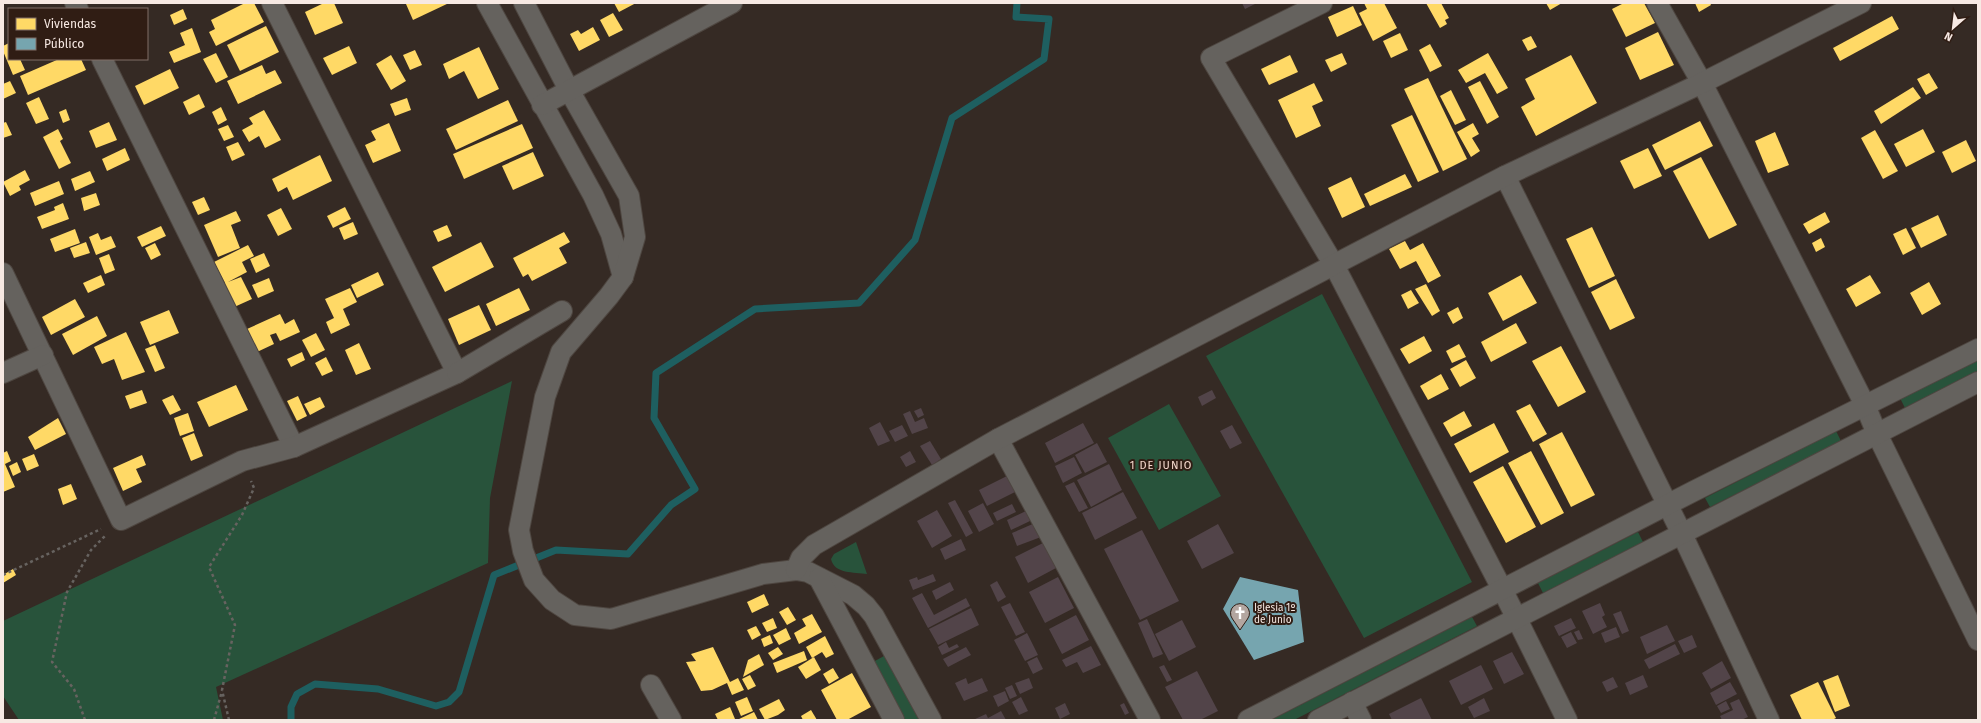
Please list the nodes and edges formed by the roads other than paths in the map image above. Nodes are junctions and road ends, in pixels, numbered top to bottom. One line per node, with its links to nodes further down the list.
1 (272, 3): 20 (street)
2 (487, 3): 11 (street)
3 (524, 3): 10 (street)
4 (732, 3): 10 (street)
5 (1322, 3): 13 (street)
6 (1657, 3): 9 (street)
7 (1861, 3): 9 (street)
8 (102, 60): 25 (street)
9 (1702, 83): 12 (street); 22 (street)
10 (569, 90): 11 (street); 15 (street)
11 (542, 105): 15 (street)
12 (1504, 176): 13 (street); 26 (street)
13 (1334, 265): 24 (street); 30 (street)
14 (3, 273): 18 (street)
15 (623, 277): 28 (street)
16 (562, 311): 20 (street)
17 (1978, 349): 22 (street)
18 (43, 355): 19 (street); 25 (street)
19 (3, 373)
20 (457, 373): 25 (street)
21 (1978, 382): 23 (street)
22 (1865, 405): 23 (street); 26 (street)
23 (1877, 434): 27 (street); 32 (street)
24 (998, 439): 28 (street); 38 (street)
25 (294, 447)
26 (1666, 506): 27 (street); 30 (street)
27 (1682, 534): 31 (street); 43 (street)
28 (796, 570): 29 (street)
29 (819, 578): 36 (street); 37 (street)
30 (1502, 589): 31 (street); 39 (street)
31 (1515, 618): 34 (street); 42 (street)
32 (1978, 640)
33 (651, 685): 35 (street)
34 (1352, 702): 40 (street); 41 (street)
35 (671, 720)
36 (894, 720)
37 (931, 720)
38 (1150, 720)
39 (1248, 720)
40 (1318, 720)
41 (1360, 720)
42 (1567, 720)
43 (1769, 720)

